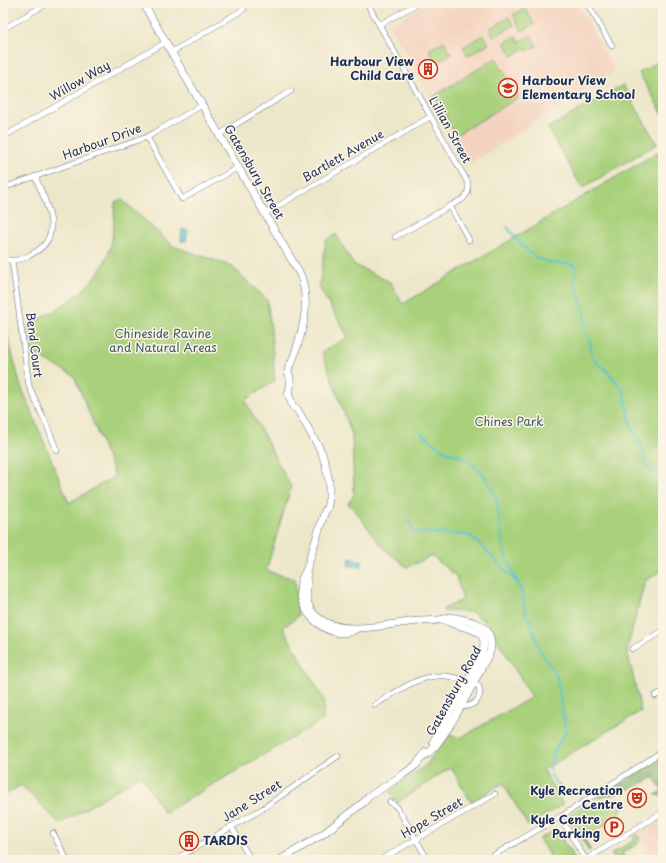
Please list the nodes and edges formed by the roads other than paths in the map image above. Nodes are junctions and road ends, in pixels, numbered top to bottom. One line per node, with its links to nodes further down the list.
1 (48, 3): 8 (street)
2 (143, 3): 9 (street, Gatensbury Street)
3 (367, 3): 7 (street, Lillian Street)
4 (418, 3): 7 (street)
5 (588, 3): 10 (street)
6 (244, 9): 11 (street)
7 (379, 25): 14 (street, Lillian Street)
8 (3, 30)
9 (166, 42): 11 (street, Gatensbury Street); 16 (street, Willow Way)
10 (612, 46)
11 (172, 52): 13 (street, Gatensbury Street)
12 (291, 91): 15 (street)
13 (202, 105): 15 (street, Gatensbury Street); 17 (street, Harbour Drive)
14 (430, 117): 21 (street, Lillian Street); 22 (street, Bartlett Avenue)
15 (220, 134): 18 (street, Gatensbury Street)
16 (3, 137)
17 (147, 137): 18 (street); 19 (street, Harbour Drive)
18 (239, 167): 22 (street, Gatensbury Street)
19 (36, 176): 20 (street, Harbour Drive); 26 (street)
20 (3, 188)
21 (450, 206): 23 (street); 24 (street)
22 (266, 213): 27 (street, Gatensbury Street)
23 (395, 237)
24 (469, 240)
25 (3, 259): 26 (street)
26 (12, 261): 28 (street, Bend Court)
27 (292, 362): 31 (street, Gatensbury Road)
28 (57, 451)
29 (663, 631): 30 (street)
30 (632, 649)
31 (469, 683): 34 (street); 35 (street, Gatensbury Road); 35 (street); 38 (street, Gatensbury Road)
32 (663, 692): 33 (street)
33 (655, 696)
34 (375, 706)
35 (460, 707): 38 (street, Gatensbury Road)
36 (663, 751): 42 (street)
37 (338, 756): 43 (street, Jane Street)
38 (424, 756): 49 (street, Gatensbury Road)
39 (495, 794): 45 (street, Hope Street)
40 (390, 802): 45 (street)
41 (663, 812): 53 (street)
42 (560, 817): 52 (street); 53 (street)
43 (231, 826): 47 (street, Jane Street); 48 (street)
44 (53, 833): 46 (street)
45 (416, 840): 50 (street, Hope Street); 51 (street)
46 (67, 860)
47 (174, 860)
48 (251, 860)
49 (280, 860)
50 (380, 860)
51 (428, 860)
52 (485, 860)
53 (586, 860)

